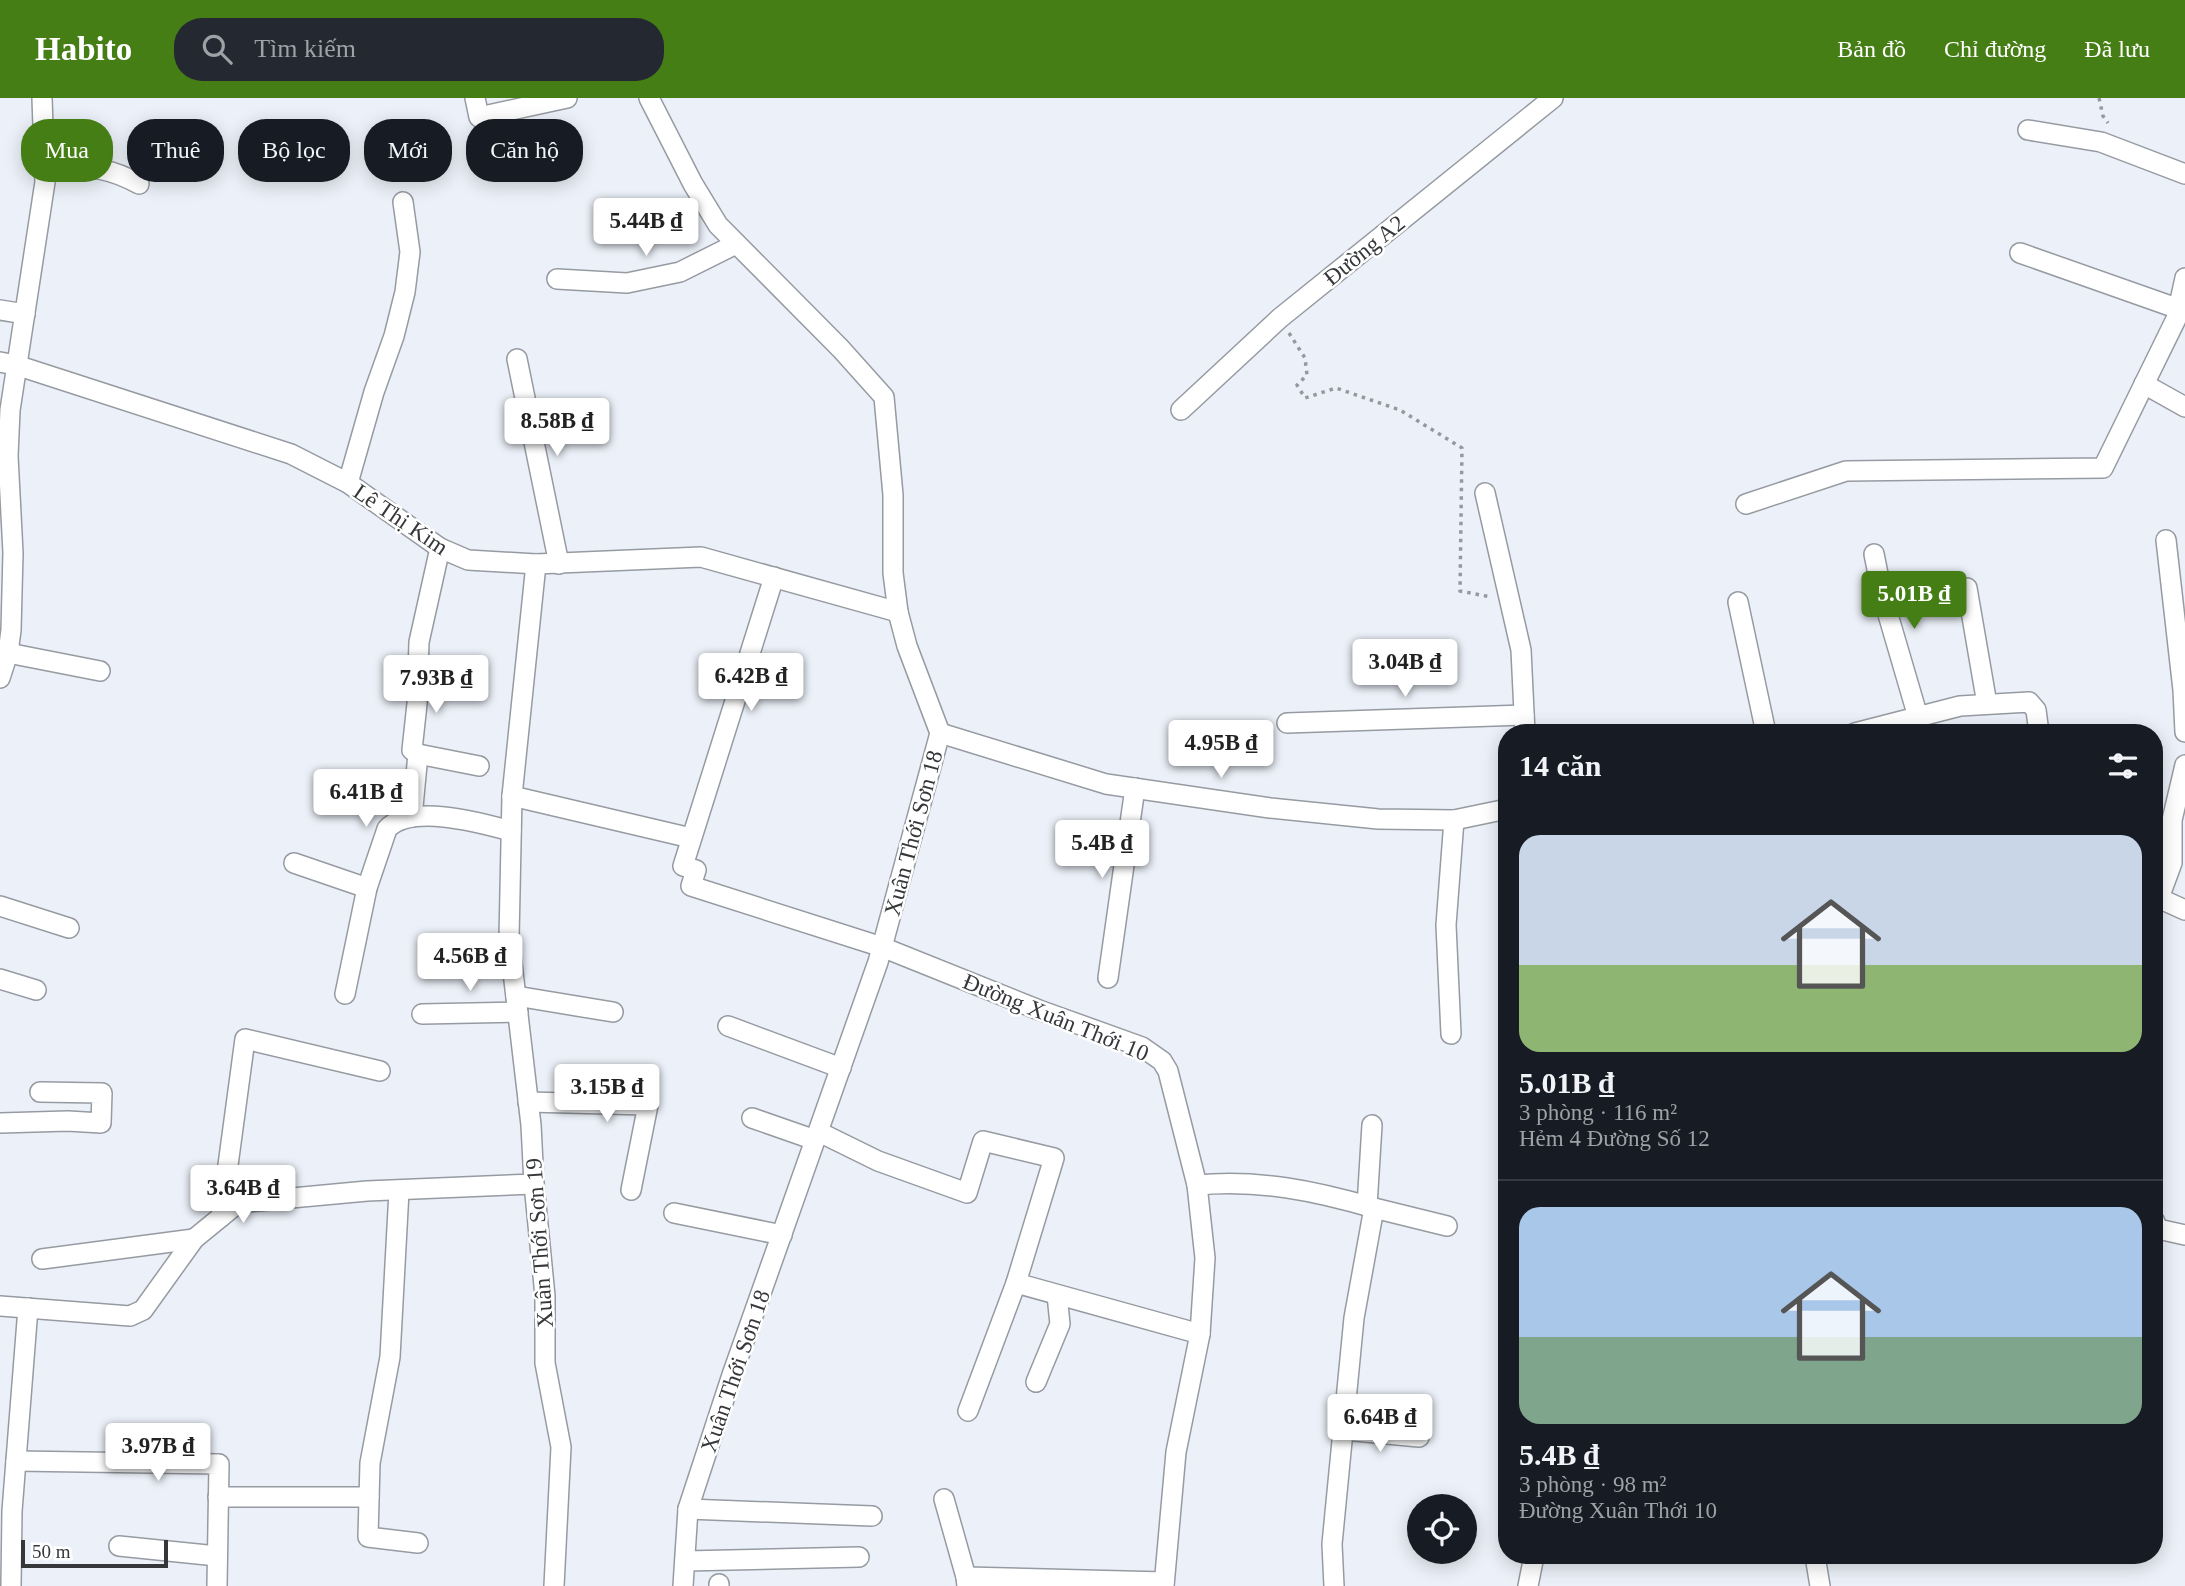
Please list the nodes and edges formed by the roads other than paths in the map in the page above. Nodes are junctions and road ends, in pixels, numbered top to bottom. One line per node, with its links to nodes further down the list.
1 (42, 98): 6 (street)
2 (475, 98): 3 (street)
3 (567, 98)
4 (649, 98): 13 (street, Xuân Thới Sơn 18)
5 (1553, 98): 24 (street, Đường A2)
6 (43, 119)
7 (2028, 130): 9 (street)
8 (113, 172): 11 (street)
9 (2185, 174)
10 (45, 182): 19 (street)
11 (139, 184)
12 (403, 202): 25 (street)
13 (736, 244): 16 (street); 37 (street, Xuân Thới Sơn 18)
14 (2020, 253): 17 (street)
15 (2185, 278): 17 (street)
16 (557, 279)
17 (2179, 309): 22 (street)
18 (0, 310): 19 (street)
19 (26, 314): 21 (street)
20 (517, 359): 31 (street)
21 (8, 363): 25 (street, Lê Thị Kim); 34 (street)
22 (2144, 384): 23 (street); 27 (street)
23 (2185, 407)
24 (1181, 410)
25 (348, 483): 29 (street, Lê Thị Kim)
26 (1485, 493): 44 (street)
27 (1746, 504)
28 (2166, 540): 48 (street)
29 (440, 548): 32 (street, Lê Thị Kim); 50 (street)
30 (1874, 555): 42 (street)
31 (559, 564): 32 (street, Lê Thị Kim); 33 (street, Lê Thị Kim)
32 (536, 565): 54 (street, Xuân Thới Sơn 19)
33 (774, 577): 37 (street, Lê Thị Kim); 59 (street)
34 (6, 587): 38 (street)
35 (1967, 587): 41 (street)
36 (1738, 602): 45 (street)
37 (898, 612): 49 (street, Xuân Thới Sơn 18)
38 (8, 653): 39 (street); 40 (street)
39 (100, 671)
40 (0, 675)
41 (1987, 704): 42 (street); 47 (street)
42 (1918, 717): 46 (street)
43 (1287, 723): 44 (street)
44 (1524, 724)
45 (1764, 724)
46 (1900, 724)
47 (2038, 724)
48 (2185, 732)
49 (940, 733): 53 (street); 67 (street, Xuân Thới Sơn 18)
50 (418, 754): 52 (street); 56 (street)
51 (2185, 765): 61 (street)
52 (479, 766)
53 (1135, 788): 57 (street); 68 (street)
54 (512, 796): 58 (street, Xuân Thới Sơn 19); 59 (street)
55 (1498, 811): 57 (street)
56 (412, 817): 58 (street); 62 (street)
57 (1454, 820): 76 (street)
58 (511, 831): 72 (street, Xuân Thới Sơn 19)
59 (691, 838): 67 (street, Đường Xuân Thới 10)
60 (294, 863): 62 (street)
61 (2163, 883)
62 (367, 888): 71 (street)
63 (2163, 900): 65 (street)
64 (0, 906): 66 (street)
65 (2185, 910)
66 (69, 928)
67 (882, 947): 77 (street, Xuân Thới Sơn 18); 86 (street, Đường Xuân Thới 10)
68 (1108, 978)
69 (0, 979): 70 (street)
70 (36, 990)
71 (345, 993)
72 (517, 1004): 73 (street); 74 (street); 80 (street, Xuân Thới Sơn 19)
73 (613, 1012)
74 (422, 1014)
75 (728, 1026): 77 (street)
76 (1451, 1034)
77 (841, 1068): 84 (street, Xuân Thới Sơn 18)
78 (380, 1071): 91 (street)
79 (40, 1092): 82 (street)
80 (528, 1101): 85 (street, Xuân Thới Sơn 19); 87 (street)
81 (752, 1118): 84 (street)
82 (0, 1123)
83 (1373, 1125): 89 (street)
84 (817, 1136): 94 (street, Xuân Thới Sơn 18); 98 (street)
85 (534, 1184): 88 (street); 124 (street, Xuân Thới Sơn 19)
86 (1197, 1185): 89 (street); 102 (street, Đường Xuân Thới 10)
87 (631, 1190)
88 (399, 1191): 91 (street); 109 (street)
89 (1371, 1207): 92 (street); 105 (street)
90 (674, 1213): 94 (street)
91 (221, 1217): 96 (street)
92 (1447, 1226)
93 (2163, 1229): 95 (street)
94 (782, 1235): 111 (street, Xuân Thới Sơn 18)
95 (2185, 1236)
96 (194, 1238): 97 (street); 101 (street)
97 (42, 1259)
98 (1016, 1283): 99 (street); 104 (street)
99 (1056, 1295): 102 (street); 103 (street)
100 (0, 1306): 101 (street)
101 (28, 1308): 107 (street)
102 (1200, 1334): 121 (street, Đường Xuân Thới 10)
103 (1036, 1382)
104 (968, 1411)
105 (1344, 1430): 106 (street); 126 (street)
106 (1419, 1437)
107 (16, 1461): 108 (street); 122 (street)
108 (218, 1497): 109 (street); 115 (street)
109 (369, 1497): 113 (street)
110 (944, 1499): 120 (street)
111 (688, 1509): 112 (street); 117 (street, Xuân Thới Sơn 18)
112 (872, 1516)
113 (418, 1544)
114 (119, 1546): 115 (street)
115 (217, 1556): 123 (street)
116 (859, 1558): 117 (street)
117 (685, 1561): 125 (street, Xuân Thới Sơn 18)
118 (1532, 1564): 127 (street)
119 (1816, 1564): 128 (street)
120 (966, 1582): 121 (street)
121 (1164, 1584)
122 (11, 1586)
123 (217, 1586)
124 (554, 1586)
125 (682, 1586)
126 (1334, 1586)
127 (1528, 1586)
128 (1820, 1586)

